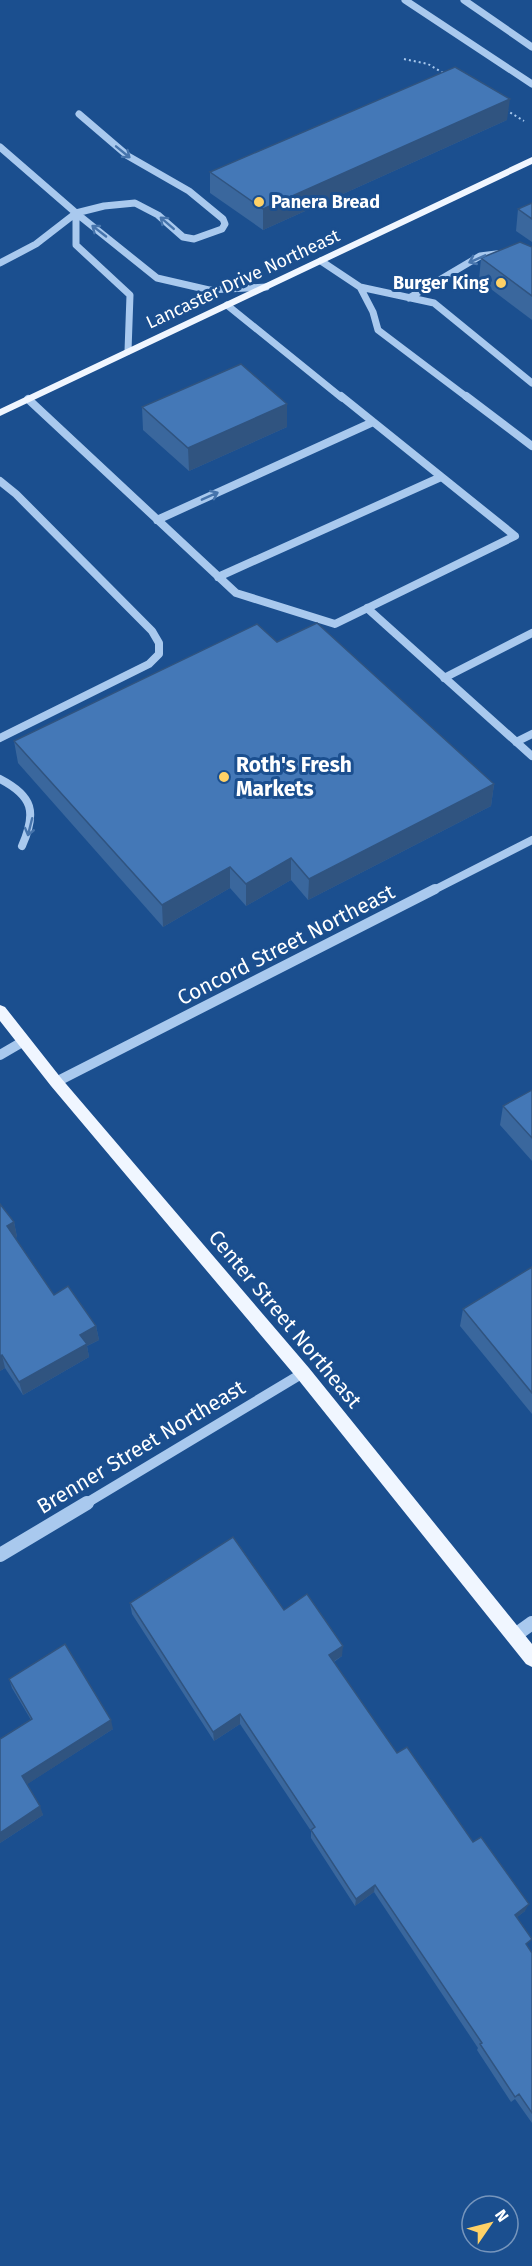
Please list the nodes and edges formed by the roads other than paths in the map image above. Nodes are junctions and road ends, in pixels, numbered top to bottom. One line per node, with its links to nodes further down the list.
1 (405, 0): 4 (street)
2 (464, 0): 3 (street)
3 (532, 46)
4 (532, 84)
5 (79, 114): 8 (street, one-way to 8)
6 (0, 147): 8 (street)
7 (532, 160): 10 (main road, Lancaster Drive Northeast)
8 (76, 213): 11 (street); 12 (street, one-way to 8); 16 (street)
9 (509, 254): 14 (street, one-way to 14)
10 (321, 261): 12 (main road, Lancaster Drive Northeast); 13 (street)
11 (0, 263)
12 (266, 287): 15 (main road, Lancaster Drive Northeast)
13 (360, 287): 14 (street); 21 (street)
14 (409, 298): 17 (street)
15 (228, 305): 16 (main road, Lancaster Drive Northeast); 20 (street)
16 (128, 351): 18 (main road, Lancaster Drive Northeast)
17 (532, 383)
18 (28, 399): 19 (main road, Lancaster Drive Northeast); 24 (street)
19 (0, 413)
20 (373, 422): 22 (street); 24 (street, one-way to 20)
21 (532, 446)
22 (441, 477): 25 (street); 26 (street)
23 (0, 481): 30 (street)
24 (157, 520): 25 (street)
25 (218, 577): 26 (street)
26 (368, 608): 28 (street)
27 (532, 633): 28 (street)
28 (444, 678): 31 (street)
29 (532, 734): 31 (street)
30 (0, 738)
31 (516, 742): 32 (street)
32 (532, 756)
33 (0, 779): 35 (street, one-way to 35)
34 (532, 840): 39 (street, Concord Street Northeast)
35 (22, 846)
36 (0, 1011): 37 (main road, Center Street Northeast)
37 (24, 1041): 38 (street); 39 (main road, Center Street Northeast)
38 (0, 1055)
39 (57, 1082): 40 (main road, Center Street Northeast)
40 (303, 1373): 41 (street, Brenner Street Northeast); 43 (main road, Center Street Northeast)
41 (0, 1555)
42 (532, 1623): 43 (street)
43 (514, 1636): 44 (main road, Center Street Northeast)
44 (532, 1658)

